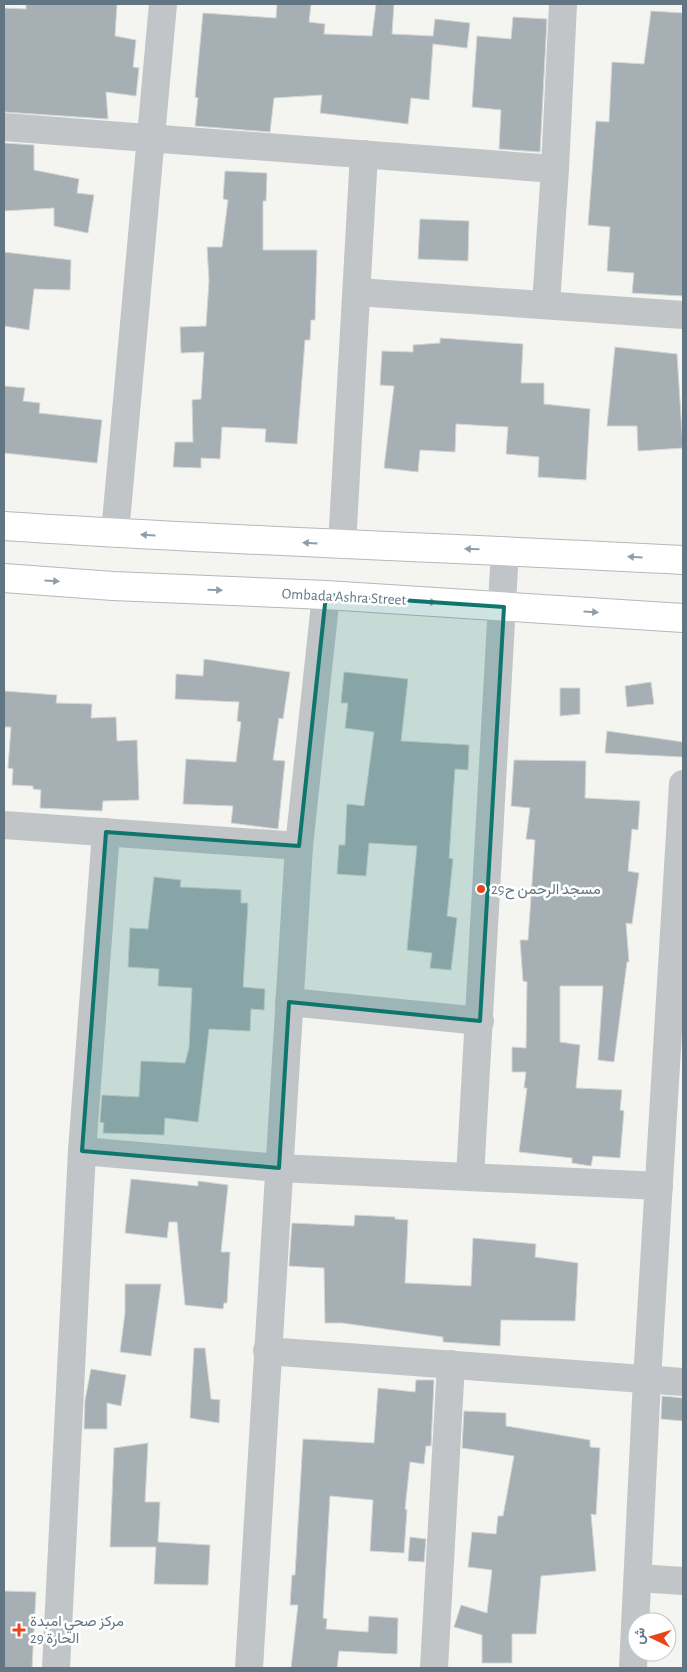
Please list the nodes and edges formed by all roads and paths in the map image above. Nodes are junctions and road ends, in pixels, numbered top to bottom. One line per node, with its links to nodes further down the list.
1 (163, 4): 4 (street)
2 (563, 4): 6 (street)
3 (4, 127): 4 (street)
4 (149, 137): 5 (street); 11 (street)
5 (364, 154): 6 (street); 7 (street)
6 (555, 169): 8 (street)
7 (358, 292): 8 (street); 12 (street)
8 (546, 304): 9 (street)
9 (683, 315)
10 (4, 526): 11 (main road)
11 (115, 533): 12 (main road, one-way to 11)
12 (342, 545): 13 (main road, one-way to 12)
13 (505, 550): 14 (main road, one-way to 13); 17 (street)
14 (683, 560)
15 (4, 578): 16 (main road, Ombada Ashra Street, one-way to 16)
16 (326, 595): 17 (main road, Ombada Ashra Street, one-way to 17); 22 (street)
17 (504, 607): 18 (main road, Ombada Ashra Street, one-way to 18); 25 (street)
18 (683, 618)
19 (683, 784): 23 (street)
20 (4, 826): 21 (street)
21 (106, 832): 22 (street); 26 (street)
22 (299, 846): 24 (street)
23 (681, 872): 29 (street)
24 (289, 1002): 25 (street); 27 (street)
25 (480, 1021): 28 (street)
26 (82, 1151): 27 (street); 36 (street)
27 (279, 1168): 28 (street); 30 (street)
28 (470, 1177): 29 (street)
29 (659, 1186): 32 (street)
30 (267, 1351): 31 (street); 37 (street)
31 (451, 1364): 32 (street); 38 (street)
32 (647, 1380): 33 (street); 34 (street)
33 (683, 1382)
34 (639, 1578): 35 (street); 39 (street)
35 (683, 1581)
36 (56, 1668)
37 (249, 1668)
38 (434, 1668)
39 (633, 1668)

